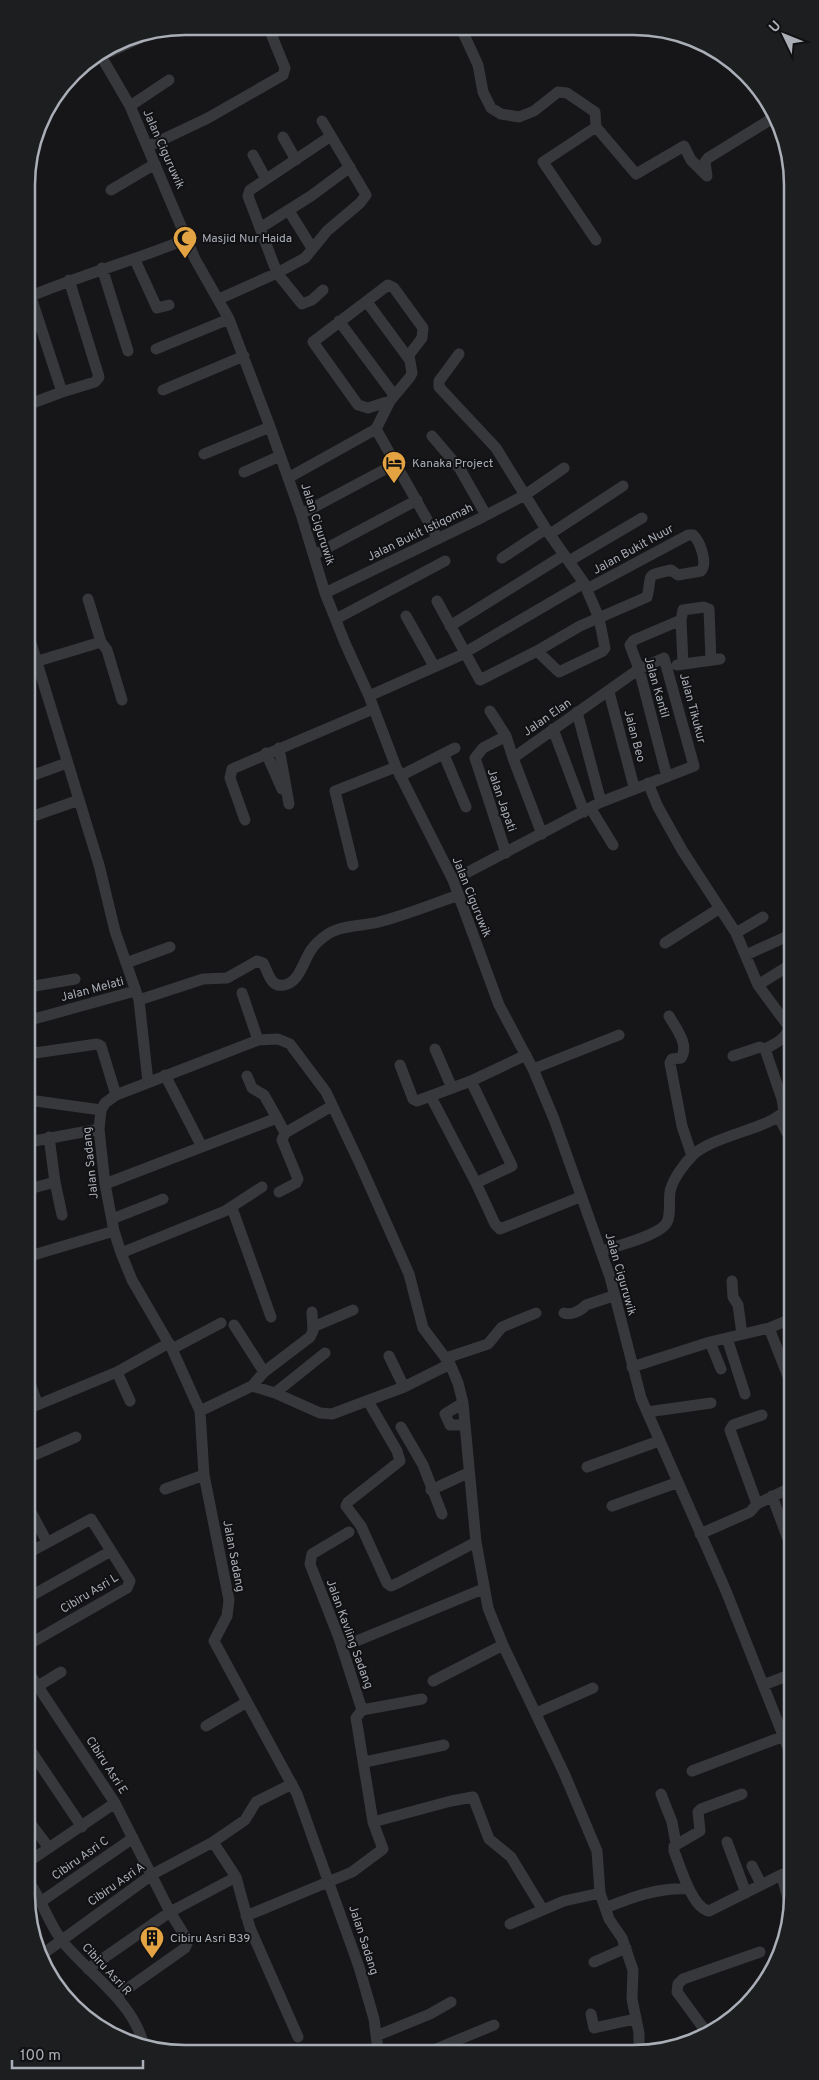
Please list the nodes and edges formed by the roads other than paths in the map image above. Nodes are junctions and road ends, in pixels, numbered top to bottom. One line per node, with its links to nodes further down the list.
1 (272, 35): 11 (street)
2 (464, 35): 8 (street)
3 (103, 59): 5 (street, Jalan Ciguruwik)
4 (170, 80): 5 (street)
5 (130, 106): 11 (street, Jalan Ciguruwik)
6 (769, 120): 8 (street)
7 (322, 121): 9 (street)
8 (596, 127): 21 (street)
9 (332, 136): 13 (street); 15 (street)
10 (283, 137): 13 (street)
11 (149, 146): 14 (street, Jalan Ciguruwik)
12 (252, 155): 16 (street)
13 (296, 160): 16 (street)
14 (155, 164): 17 (street); 20 (street, Jalan Ciguruwik)
15 (350, 167): 18 (street); 22 (street)
16 (266, 179): 19 (street)
17 (111, 190)
18 (289, 211): 19 (street); 22 (street)
19 (260, 228): 25 (street)
20 (187, 239): 23 (street); 29 (street, Jalan Ciguruwik)
21 (596, 240)
22 (312, 248): 25 (street)
23 (134, 260): 24 (street); 31 (street)
24 (102, 268): 26 (street); 36 (street)
25 (277, 273): 28 (street); 29 (street)
26 (69, 280): 27 (street); 41 (street)
27 (35, 289)
28 (323, 290)
29 (219, 299): 33 (street, Jalan Ciguruwik)
30 (367, 302): 34 (street); 39 (street); 39 (street)
31 (169, 305)
32 (35, 309): 41 (street)
33 (229, 319): 35 (street); 38 (street, Jalan Ciguruwik)
34 (339, 322): 42 (street); 42 (street)
35 (156, 348)
36 (128, 351)
37 (459, 354): 54 (street)
38 (244, 356): 40 (street); 44 (street, Jalan Ciguruwik)
39 (409, 359): 42 (street)
40 (163, 390)
41 (62, 392): 43 (street)
42 (392, 398): 45 (street)
43 (35, 402)
44 (270, 427): 47 (street); 48 (street, Jalan Ciguruwik)
45 (376, 429): 49 (street); 52 (street)
46 (432, 436): 57 (street)
47 (204, 454)
48 (280, 456): 51 (street); 52 (street, Jalan Ciguruwik)
49 (395, 464): 55 (street); 56 (street)
50 (564, 468): 54 (street, Jalan Bukit Istiqomah)
51 (244, 472)
52 (288, 478): 56 (street, Jalan Ciguruwik)
53 (623, 486): 59 (street)
54 (525, 494): 57 (street, Jalan Bukit Istiqomah); 59 (street)
55 (417, 500): 60 (street); 61 (street)
56 (301, 514): 61 (street, Jalan Ciguruwik)
57 (486, 515): 60 (street, Jalan Bukit Istiqomah)
58 (642, 518): 63 (street)
59 (548, 531): 62 (street); 63 (street)
60 (438, 539): 66 (street, Jalan Bukit Istiqomah)
61 (314, 555): 66 (street, Jalan Ciguruwik)
62 (502, 558)
63 (566, 558): 65 (street); 73 (street)
64 (445, 561): 71 (street)
65 (586, 586): 70 (street); 70 (street, Jalan Bukit Nuur); 76 (street, Jalan Bukit Nuur)
66 (325, 593): 71 (street, Jalan Ciguruwik)
67 (88, 599): 74 (street)
68 (437, 601): 73 (street)
69 (406, 616): 82 (street)
70 (599, 618): 75 (street); 75 (street)
71 (336, 619): 85 (street, Jalan Ciguruwik)
72 (681, 620): 78 (street, Jalan Kantil); 81 (street); 83 (street, Jalan Kantil)
73 (450, 626): 76 (street)
74 (101, 642): 79 (street); 86 (street)
75 (537, 651): 76 (street)
76 (466, 652): 82 (street, Jalan Bukit Nuur)
77 (35, 653): 79 (street)
78 (716, 659): 81 (street, Jalan Elan)
79 (38, 661): 97 (street)
80 (666, 662): 81 (street, Jalan Elan); 83 (street, Jalan Elan); 100 (street, Jalan Tikukur)
81 (684, 663)
82 (434, 666): 85 (street, Jalan Bukit Nuur)
83 (639, 669): 84 (street, Jalan Elan); 100 (street, Jalan Kantil)
84 (609, 692): 89 (street, Jalan Elan); 102 (street, Jalan Beo)
85 (369, 696): 87 (street, Jalan Ciguruwik)
86 (122, 700)
87 (373, 709): 92 (street); 98 (street, Jalan Ciguruwik)
88 (490, 711): 91 (street)
89 (577, 712): 90 (street, Jalan Elan); 105 (street)
90 (553, 729): 96 (street, Jalan Elan); 105 (street)
91 (506, 736): 96 (street, Jalan Japati); 110 (street, Jalan Japati)
92 (279, 748): 94 (street); 94 (street)
93 (455, 748): 95 (street)
94 (266, 753): 107 (street)
95 (444, 755): 98 (street); 104 (street)
96 (513, 758): 108 (street)
97 (67, 763): 99 (street); 103 (street)
98 (398, 772): 111 (street); 112 (street, Jalan Ciguruwik)
99 (35, 774)
100 (667, 777): 101 (street)
101 (648, 783): 102 (street); 114 (street)
102 (634, 787): 105 (street)
103 (79, 800): 106 (street); 121 (street)
104 (466, 807)
105 (592, 808): 108 (street); 109 (street)
106 (35, 816)
107 (245, 820)
108 (542, 834): 110 (street)
109 (613, 845)
110 (506, 852): 112 (street)
111 (353, 865)
112 (453, 880): 113 (street, Jalan Ciguruwik)
113 (459, 895): 127 (street, Jalan Melati); 137 (street, Jalan Ciguruwik)
114 (720, 908): 116 (street); 118 (street)
115 (763, 917): 116 (street)
116 (736, 933): 120 (street)
117 (784, 938): 120 (street)
118 (665, 943)
119 (170, 947): 121 (street)
120 (746, 955): 124 (street)
121 (126, 963): 127 (street)
122 (784, 969): 124 (street)
123 (75, 978): 125 (street)
124 (758, 985): 130 (street)
125 (35, 986)
126 (242, 993): 133 (street)
127 (137, 996): 129 (street, Jalan Melati); 144 (street)
128 (669, 1016): 159 (street)
129 (35, 1019)
130 (784, 1020)
131 (618, 1035): 140 (street)
132 (784, 1036): 135 (street)
133 (258, 1040): 141 (street, Jalan Sadang); 149 (street)
134 (435, 1049): 145 (street)
135 (765, 1049): 138 (street); 151 (street)
136 (35, 1053): 146 (street)
137 (526, 1055): 140 (street, Jalan Ciguruwik); 143 (street)
138 (733, 1056)
139 (400, 1065): 147 (street)
140 (532, 1069): 166 (street, Jalan Ciguruwik)
141 (166, 1076): 144 (street, Jalan Sadang); 158 (street)
142 (247, 1076): 152 (street)
143 (471, 1081): 145 (street); 161 (street)
144 (148, 1082): 146 (street, Jalan Sadang)
145 (452, 1088): 147 (street)
146 (116, 1095): 150 (street, Jalan Sadang)
147 (431, 1097): 161 (street)
148 (35, 1101): 150 (street)
149 (332, 1106): 155 (street); 193 (street)
150 (101, 1110): 154 (street, Jalan Sadang)
151 (779, 1117): 153 (street); 159 (street)
152 (277, 1118): 155 (street); 158 (street)
153 (784, 1124)
154 (98, 1129): 156 (street); 162 (street, Jalan Sadang)
155 (285, 1133): 165 (street)
156 (50, 1137): 157 (street); 160 (street)
157 (35, 1141)
158 (201, 1145): 162 (street)
159 (692, 1156): 172 (street)
160 (55, 1182): 164 (street); 169 (street)
161 (476, 1183): 166 (street)
162 (105, 1184): 170 (street, Jalan Sadang)
163 (262, 1187): 168 (street)
164 (35, 1188)
165 (279, 1192)
166 (580, 1197): 172 (street, Jalan Ciguruwik)
167 (163, 1199): 170 (street)
168 (232, 1208): 173 (street); 181 (street)
169 (62, 1215)
170 (112, 1219): 171 (street, Jalan Sadang)
171 (114, 1231): 173 (street, Jalan Sadang); 174 (street)
172 (601, 1251): 176 (street, Jalan Ciguruwik)
173 (121, 1253): 190 (street, Jalan Sadang)
174 (35, 1255)
175 (732, 1281): 187 (street)
176 (613, 1296): 180 (street); 195 (street, Jalan Ciguruwik)
177 (354, 1310): 185 (street)
178 (312, 1312): 185 (street)
179 (536, 1314): 193 (street)
180 (564, 1314)
181 (271, 1317)
182 (784, 1321): 186 (street)
183 (221, 1323): 190 (street)
184 (234, 1325): 198 (street)
185 (313, 1327): 198 (street)
186 (769, 1328): 187 (street); 194 (street)
187 (742, 1334): 188 (street)
188 (727, 1338): 189 (street); 202 (street)
189 (710, 1342): 195 (street); 196 (street)
190 (171, 1346): 197 (street); 208 (street, Jalan Sadang)
191 (325, 1353): 201 (street)
192 (389, 1356): 200 (street)
193 (448, 1361): 200 (street); 205 (street)
194 (784, 1366)
195 (632, 1367): 209 (street, Jalan Ciguruwik)
196 (721, 1369)
197 (117, 1372): 203 (street); 207 (street)
198 (264, 1372): 199 (street)
199 (252, 1386): 201 (street); 208 (street)
200 (404, 1387): 204 (street)
201 (275, 1393): 204 (street)
202 (745, 1394)
203 (130, 1401)
204 (368, 1401): 232 (street)
205 (463, 1403): 211 (street); 211 (street)
206 (711, 1403): 209 (street)
207 (35, 1405)
208 (200, 1411): 218 (street, Jalan Sadang)
209 (647, 1412): 214 (street, Jalan Ciguruwik)
210 (762, 1415): 224 (street)
211 (466, 1425): 217 (street)
212 (401, 1427): 221 (street)
213 (76, 1438): 215 (street)
214 (658, 1441): 216 (street); 219 (street, Jalan Ciguruwik)
215 (35, 1455)
216 (587, 1467)
217 (468, 1473): 221 (street); 232 (street)
218 (204, 1475): 220 (street); 248 (street, Jalan Sadang)
219 (676, 1483): 225 (street); 230 (street, Jalan Ciguruwik)
220 (165, 1488)
221 (432, 1490): 226 (street)
222 (784, 1491): 223 (street)
223 (772, 1496): 224 (street); 228 (street)
224 (757, 1504): 230 (street)
225 (612, 1506)
226 (442, 1514)
227 (35, 1519): 231 (street)
228 (784, 1528)
229 (349, 1532): 239 (street, Jalan Kavling Sadang)
230 (700, 1534): 244 (street, Jalan Ciguruwik)
231 (47, 1542): 233 (street); 234 (street)
232 (476, 1542): 235 (street)
233 (35, 1549)
234 (111, 1551): 236 (street); 237 (street, Cibiru Asri L)
235 (483, 1589): 238 (street); 239 (street)
236 (35, 1594)
237 (35, 1641)
238 (503, 1644): 242 (street); 250 (street)
239 (342, 1646): 249 (street, Jalan Kavling Sadang)
240 (61, 1672): 245 (street)
241 (784, 1677): 244 (street)
242 (433, 1681)
243 (35, 1682): 245 (street, Cibiru Asri E)
244 (763, 1685): 252 (street, Jalan Ciguruwik)
245 (38, 1686): 261 (street, Cibiru Asri E)
246 (592, 1688): 250 (street)
247 (422, 1699): 249 (street)
248 (247, 1702): 251 (street); 258 (street, Jalan Sadang)
249 (362, 1710): 256 (street, Jalan Kavling Sadang)
250 (536, 1713): 279 (street)
251 (206, 1726)
252 (784, 1727)
253 (784, 1736): 257 (street)
254 (444, 1745): 256 (street)
255 (35, 1757): 263 (street)
256 (364, 1762): 262 (street, Jalan Kavling Sadang)
257 (692, 1771)
258 (292, 1784): 266 (street, Cibiru Asri A); 275 (street, Jalan Sadang)
259 (661, 1794): 268 (street)
260 (742, 1794): 268 (street)
261 (115, 1803): 263 (street); 265 (street, Cibiru Asri E)
262 (373, 1822): 275 (street, Jalan Kavling Sadang); 283 (street)
263 (82, 1826): 269 (street)
264 (35, 1829): 269 (street)
265 (133, 1838): 272 (street, Cibiru Asri E); 281 (street, Cibiru Asri C)
266 (213, 1842): 272 (street, Cibiru Asri A); 274 (street)
267 (727, 1842): 280 (street)
268 (676, 1844): 277 (street)
269 (49, 1848): 270 (street)
270 (35, 1857)
271 (752, 1866): 276 (street)
272 (153, 1874): 284 (street, Cibiru Asri E); 287 (street, Cibiru Asri A)
273 (784, 1874): 276 (street)
274 (236, 1876): 284 (street); 285 (street)
275 (330, 1883): 285 (street); 299 (street, Jalan Sadang)
276 (761, 1884): 280 (street)
277 (689, 1889): 280 (street); 282 (street)
278 (35, 1890): 281 (street, Cibiru Asri R)
279 (600, 1893): 282 (street); 283 (street)
280 (746, 1893)
281 (42, 1901): 287 (street, Cibiru Asri R)
282 (605, 1908): 288 (street)
283 (543, 1910): 286 (street)
284 (170, 1912): 292 (street); 293 (street, Cibiru Asri E)
285 (246, 1916): 300 (street)
286 (510, 1924)
287 (61, 1940): 289 (street, Cibiru Asri A); 292 (street, Cibiru Asri R)
288 (626, 1948): 291 (street); 296 (street)
289 (46, 1952)
290 (760, 1952): 298 (street)
291 (594, 1962)
292 (88, 1968): 293 (street, Cibiru Asri R)
293 (117, 1996): 301 (street, Cibiru Asri R)
294 (451, 2002): 299 (street)
295 (591, 2014): 296 (street)
296 (635, 2019): 304 (street)
297 (494, 2025): 303 (street)
298 (703, 2028)
299 (376, 2036): 302 (street, Jalan Sadang)
300 (298, 2037)
301 (142, 2038)
302 (377, 2045)
303 (448, 2045)
304 (639, 2045)

